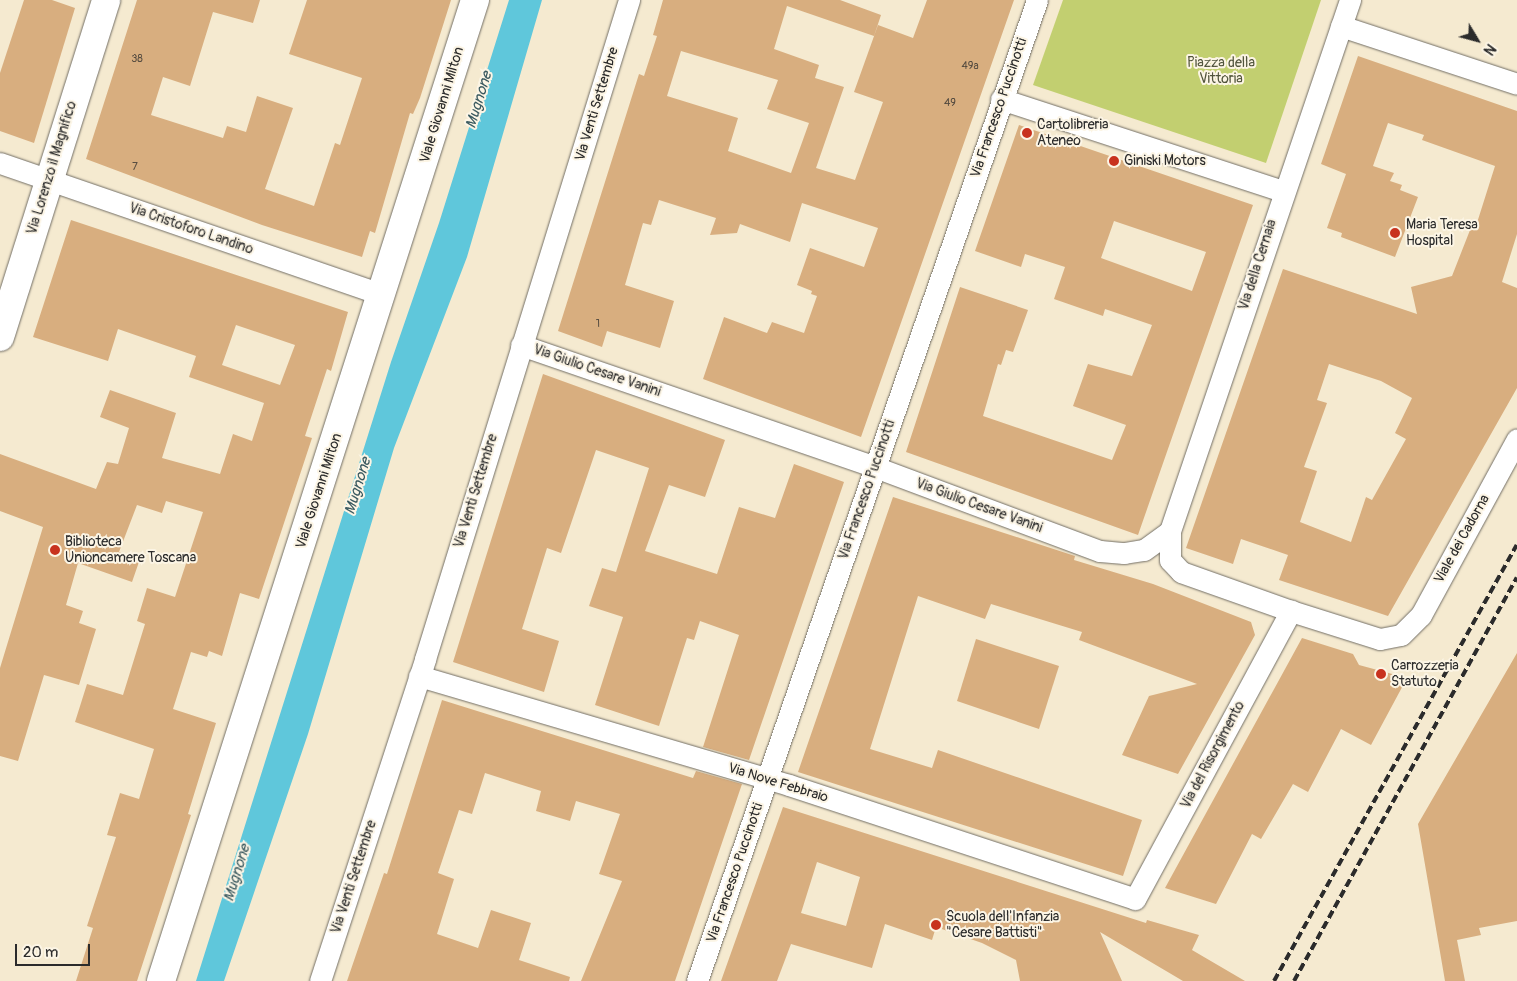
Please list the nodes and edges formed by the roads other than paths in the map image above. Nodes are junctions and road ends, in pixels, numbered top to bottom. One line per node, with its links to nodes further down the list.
1 (106, 0): 10 (main road, Via Lorenzo il Magnifico)
2 (475, 0): 12 (main road, Viale Giovanni Milton)
3 (629, 0): 14 (street, Via Venti Settembre)
4 (1037, 0): 8 (street, Via Francesco Puccinotti)
5 (1350, 0): 6 (street, Via della Cernaia)
6 (1341, 26): 7 (street); 11 (street, Via della Cernaia)
7 (1517, 84)
8 (1001, 99): 11 (street); 16 (street, Via Francesco Puccinotti)
9 (0, 164): 10 (street, Via Cristoforo Landino)
10 (48, 180): 12 (street, Via Cristoforo Landino); 13 (main road, Via Lorenzo il Magnifico)
11 (1283, 191): 17 (street, Via della Cernaia)
12 (382, 295): 22 (main road, Viale Giovanni Milton)
13 (0, 337)
14 (522, 345): 16 (street, Via Giulio Cesare Vanini); 19 (street, Via Venti Settembre)
15 (1517, 439): 18 (street, Viale dei Cadorna)
16 (875, 467): 17 (street, Via Giulio Cesare Vanini); 20 (street, Via Francesco Puccinotti)
17 (1170, 530): 18 (street)
18 (1291, 611): 21 (street, Via del Risorgimento)
19 (419, 676): 20 (street, Via Nove Febbraio); 23 (street, Via Venti Settembre)
20 (767, 779): 21 (street, Via Nove Febbraio); 24 (street, Via Francesco Puccinotti)
21 (1135, 898)
22 (161, 981)
23 (320, 981)
24 (697, 981)

